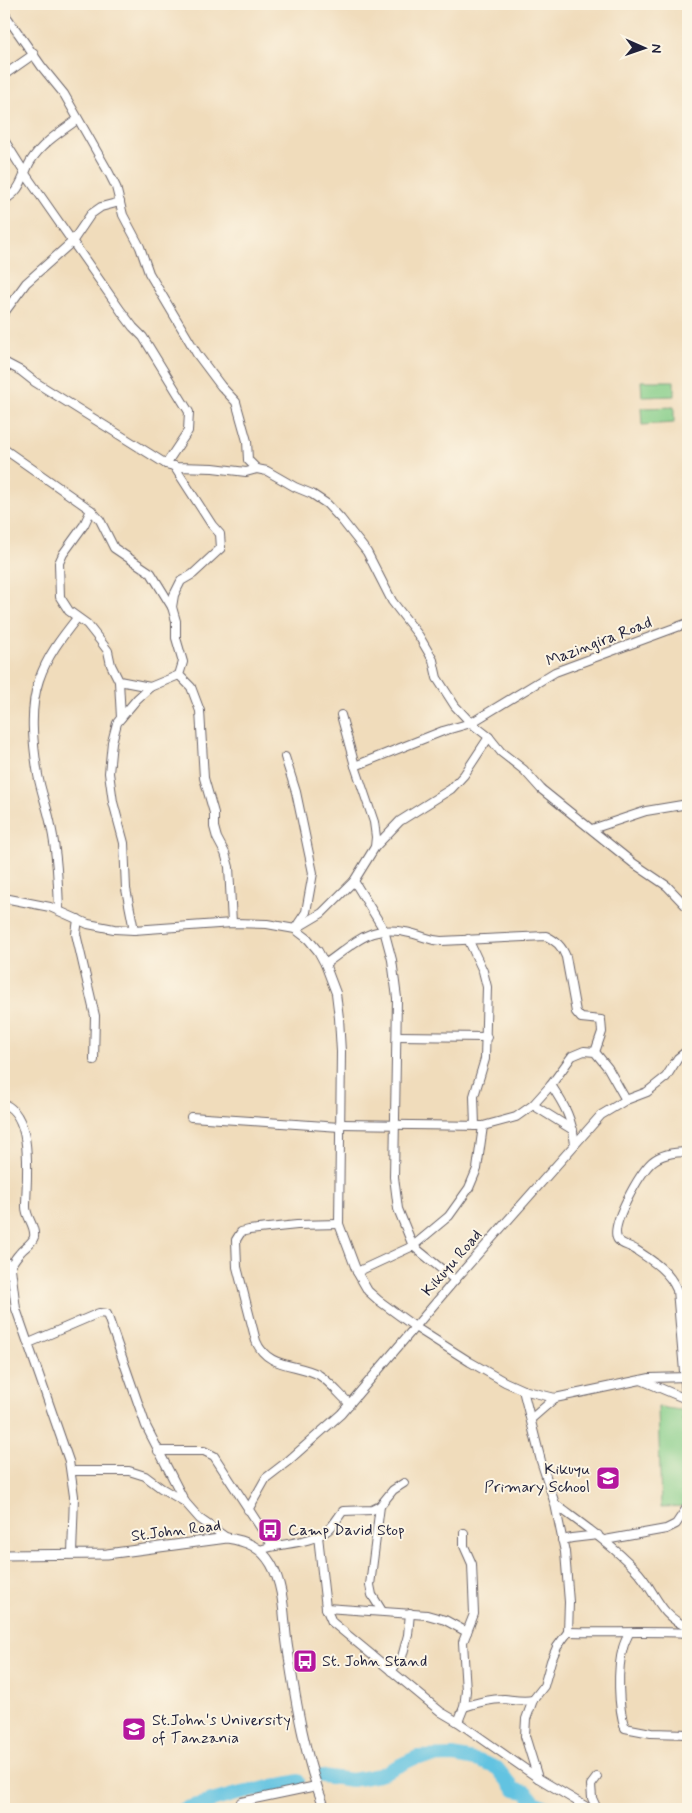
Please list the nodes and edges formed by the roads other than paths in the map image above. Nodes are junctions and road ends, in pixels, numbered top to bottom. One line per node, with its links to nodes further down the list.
1 (4, 13): 2 (street)
2 (34, 54): 3 (street); 4 (street)
3 (4, 75)
4 (77, 120): 6 (street); 8 (street)
5 (4, 140): 6 (street)
6 (26, 175): 7 (street); 9 (street)
7 (4, 200)
8 (120, 202): 9 (street); 14 (street)
9 (72, 242): 10 (street); 13 (street)
10 (4, 313)
11 (4, 362): 13 (street)
12 (4, 449): 15 (street)
13 (170, 465): 14 (street); 16 (street)
14 (258, 469): 24 (street)
15 (91, 510): 16 (street); 17 (street)
16 (172, 607): 19 (street)
17 (77, 618): 20 (street); 34 (street)
18 (688, 623): 24 (street, Mazingira Road)
19 (179, 675): 21 (street); 36 (street)
20 (119, 681): 21 (street); 23 (street)
21 (150, 687): 23 (street)
22 (340, 714): 27 (street)
23 (120, 718): 38 (street)
24 (471, 722): 25 (street); 27 (street, Mazingira Road)
25 (488, 737): 29 (street); 30 (street)
26 (286, 757): 37 (street)
27 (355, 766): 30 (street)
28 (688, 804): 29 (street)
29 (592, 829): 33 (street)
30 (375, 847): 31 (street)
31 (354, 882): 37 (street); 39 (street)
32 (4, 898): 34 (street)
33 (688, 908)
34 (59, 910): 35 (street)
35 (78, 919): 38 (street); 46 (street)
36 (232, 923): 37 (street); 38 (street)
37 (295, 929): 41 (street)
38 (134, 930)
39 (384, 930): 40 (street); 41 (street); 42 (street)
40 (468, 939): 43 (street); 45 (street)
41 (325, 964): 53 (street)
42 (397, 1036): 43 (street); 52 (street)
43 (487, 1037): 54 (street)
44 (688, 1050): 48 (street, Kikuyu Road)
45 (595, 1052): 47 (street); 48 (street)
46 (94, 1060)
47 (551, 1085): 50 (street); 55 (street)
48 (626, 1100): 56 (street, Kikuyu Road)
49 (4, 1104): 61 (street)
50 (533, 1105): 54 (street); 55 (street)
51 (191, 1117): 53 (street)
52 (395, 1125): 53 (street); 54 (street); 59 (street)
53 (340, 1126): 58 (street)
54 (479, 1126): 59 (street)
55 (574, 1130): 56 (street)
56 (575, 1144): 64 (street, Kikuyu Road)
57 (688, 1152): 67 (street)
58 (339, 1224): 62 (street); 72 (street)
59 (413, 1246): 62 (street); 64 (street)
60 (4, 1259): 61 (street)
61 (10, 1268): 63 (street); 66 (street)
62 (357, 1272): 65 (street)
63 (4, 1276)
64 (455, 1280): 65 (street, Kikuyu Road)
65 (415, 1327): 69 (street); 72 (street, Kikuyu Road)
66 (29, 1343): 75 (street); 76 (street)
67 (687, 1377): 68 (street); 70 (street)
68 (641, 1380): 70 (street); 71 (street)
69 (523, 1390): 71 (street); 74 (street)
70 (687, 1394): 73 (street)
71 (555, 1398): 74 (street)
72 (350, 1404): 82 (street, Kikuyu Road)
73 (688, 1418)
74 (531, 1419): 79 (street)
75 (158, 1451): 78 (street); 82 (street)
76 (71, 1471): 78 (street); 90 (street)
77 (404, 1484): 80 (street)
78 (185, 1502): 85 (street)
79 (555, 1504): 86 (street); 87 (street)
80 (380, 1506): 84 (street); 93 (street)
81 (688, 1506): 86 (street)
82 (248, 1510): 88 (street)
83 (464, 1533): 96 (street)
84 (318, 1536): 88 (street); 92 (street)
85 (227, 1538): 89 (street, St.John Road); 90 (street, St.John Road)
86 (601, 1538): 87 (street); 95 (street)
87 (562, 1540): 97 (street)
88 (272, 1546): 89 (street)
89 (260, 1550): 107 (street)
90 (72, 1554): 91 (street, St.John Road)
91 (4, 1555)
92 (326, 1608): 93 (street); 100 (street)
93 (382, 1611): 94 (street)
94 (410, 1613): 96 (street); 100 (street)
95 (688, 1627)
96 (467, 1632): 102 (street)
97 (568, 1632): 99 (street); 101 (street)
98 (688, 1632): 99 (street)
99 (629, 1633): 104 (street)
100 (391, 1671): 103 (street)
101 (533, 1700): 102 (street); 106 (street)
102 (464, 1707): 103 (street)
103 (458, 1722): 106 (street)
104 (688, 1734)
105 (597, 1777): 111 (street)
106 (538, 1778): 110 (street)
107 (316, 1786): 108 (street); 109 (street)
108 (241, 1802)
109 (325, 1809)
110 (590, 1809)
111 (597, 1809)

